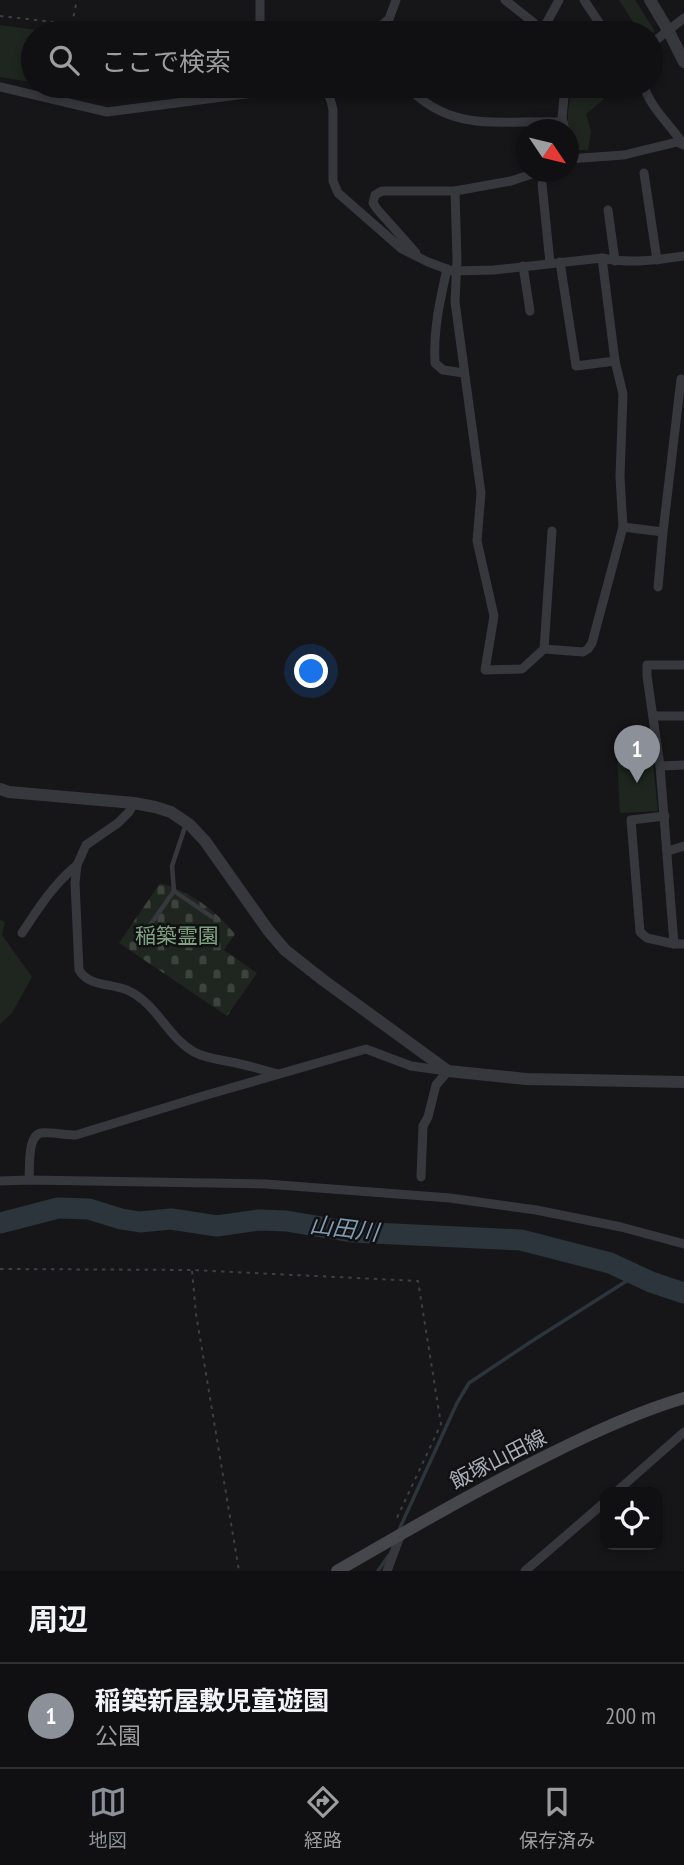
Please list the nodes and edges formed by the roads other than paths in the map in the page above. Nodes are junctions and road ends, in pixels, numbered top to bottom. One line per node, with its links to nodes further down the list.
1 (260, 0): 8 (street)
2 (396, 0): 9 (street)
3 (559, 0): 11 (street)
4 (584, 0): 12 (street)
5 (650, 0): 13 (street)
6 (512, 2): 10 (street)
7 (684, 18): 15 (street)
8 (260, 21)
9 (387, 21)
10 (532, 21)
11 (547, 21)
12 (598, 21)
13 (663, 21)
14 (663, 22): 15 (street)
15 (668, 30): 16 (street); 17 (street)
16 (663, 34)
17 (684, 62)
18 (0, 87): 19 (street)
19 (21, 92)
20 (47, 98): 21 (street)
21 (204, 98)
22 (331, 98): 37 (street)
23 (421, 98): 27 (street)
24 (564, 98): 26 (street)
25 (649, 98): 28 (street)
26 (562, 119)
27 (516, 124)
28 (683, 144): 29 (street)
29 (579, 158)
30 (644, 173): 38 (street)
31 (516, 179): 33 (street)
32 (542, 184): 40 (street)
33 (455, 191): 37 (street); 45 (street)
34 (608, 210): 39 (street)
35 (684, 256): 38 (street)
36 (602, 258): 39 (street); 40 (street); 44 (street)
37 (422, 259): 42 (street)
38 (657, 260): 39 (street)
39 (615, 261)
40 (555, 262): 41 (street); 44 (street)
41 (523, 266): 42 (street); 43 (street)
42 (449, 270): 45 (street)
43 (530, 311)
44 (615, 361): 47 (street)
45 (464, 373): 51 (street)
46 (681, 379): 49 (street)
47 (623, 527): 49 (street); 51 (street)
48 (552, 531): 51 (street)
49 (663, 532): 50 (street)
50 (658, 587)
51 (544, 649)
52 (684, 665): 53 (street)
53 (653, 716): 54 (street); 56 (street)
54 (684, 716)
55 (684, 765): 56 (street)
56 (660, 766): 59 (street)
57 (0, 789): 58 (street)
58 (134, 803): 60 (street); 63 (street)
59 (665, 816): 62 (street); 68 (street)
60 (186, 823): 64 (lane); 69 (street)
61 (684, 846): 62 (street)
62 (668, 851): 68 (street)
63 (77, 865): 67 (street); 70 (street)
64 (174, 891): 65 (lane); 66 (lane)
65 (212, 917)
66 (148, 928)
67 (22, 933)
68 (679, 944)
69 (448, 1071): 70 (street); 71 (street); 72 (street)
70 (279, 1074): 73 (street)
71 (684, 1083)
72 (421, 1177)
73 (29, 1180): 74 (street); 75 (street)
74 (0, 1181)
75 (684, 1244)
76 (684, 1398): 80 (main road, 飯塚山田線)
77 (684, 1432): 78 (street)
78 (622, 1487)
79 (600, 1506): 83 (street)
80 (401, 1534): 81 (main road, 飯塚山田線); 82 (street)
81 (337, 1571)
82 (387, 1571)
83 (526, 1571)

